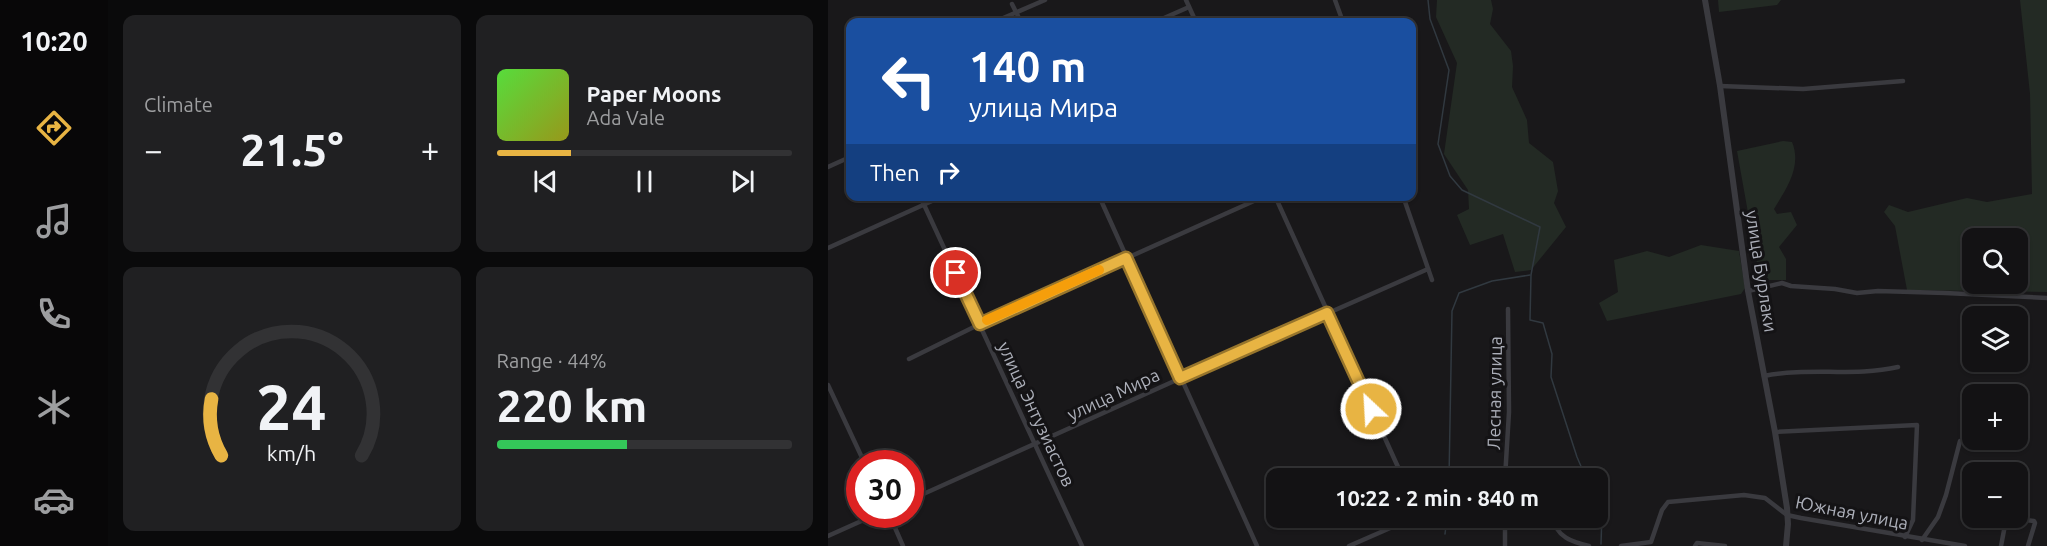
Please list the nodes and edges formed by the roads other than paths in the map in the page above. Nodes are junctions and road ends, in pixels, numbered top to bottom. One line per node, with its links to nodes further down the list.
1 (1045, 0): 7 (street)
2 (1186, 0): 6 (street)
3 (1335, 0): 12 (street)
4 (1705, 0): 14 (street, улица Бурлаки)
5 (1012, 4): 7 (street)
6 (1189, 7): 10 (street); 11 (street)
7 (1016, 13): 8 (street); 9 (street)
8 (1004, 18)
9 (1019, 18)
10 (1164, 18)
11 (1194, 18)
12 (1341, 18)
13 (1903, 81): 14 (street)
14 (1720, 86): 28 (street, улица Бурлаки)
15 (846, 159): 16 (street)
16 (828, 167)
17 (922, 201): 23 (street, улица Энтузиастов)
18 (932, 201): 23 (street)
19 (1101, 201): 25 (street)
20 (1254, 201): 25 (street)
21 (1277, 201): 31 (street)
22 (1404, 201): 26 (street)
23 (924, 205): 24 (street); 32 (street, улица Энтузиастов)
24 (828, 248)
25 (1126, 258): 32 (street); 36 (street)
26 (1428, 270): 27 (street); 31 (street, улица Мира)
27 (1432, 280)
28 (1748, 291): 29 (street); 35 (street, улица Бурлаки)
29 (2047, 298)
30 (1508, 309): 44 (street, Лесная улица)
31 (1327, 313): 36 (street, улица Мира); 43 (street)
32 (980, 324): 33 (street); 41 (street, улица Энтузиастов)
33 (909, 359)
34 (1898, 367): 35 (street)
35 (1764, 376): 39 (street, улица Бурлаки)
36 (1180, 378): 41 (street, улица Мира); 61 (street)
37 (828, 385): 38 (street)
38 (830, 392): 42 (street)
39 (1775, 432): 46 (street, улица Бурлаки); 55 (street)
40 (1960, 441): 56 (street)
41 (1035, 445): 45 (street, улица Мира); 60 (street, улица Энтузиастов)
42 (858, 450)
43 (1398, 468)
44 (1506, 468)
45 (924, 494)
46 (1787, 515): 55 (street, Южная улица); 65 (street, Южная улица); 68 (street, улица Бурлаки)
47 (2028, 520): 71 (street)
48 (846, 528): 54 (street)
49 (895, 528): 59 (street)
50 (1390, 528): 62 (street)
51 (1505, 528): 63 (street)
52 (1558, 528): 57 (street)
53 (2004, 528): 70 (street)
54 (828, 536)
55 (1905, 537): 56 (street, Южная улица)
56 (1922, 540): 58 (street, Южная улица)
57 (1571, 544): 64 (street)
58 (1930, 544): 69 (street, Южная улица)
59 (903, 546)
60 (1082, 546)
61 (1257, 546)
62 (1349, 546)
63 (1505, 546)
64 (1589, 546)
65 (1621, 546)
66 (1695, 546): 67 (street)
67 (1725, 546)
68 (1786, 546)
69 (1965, 546)
70 (2001, 546)
71 (2028, 546)

